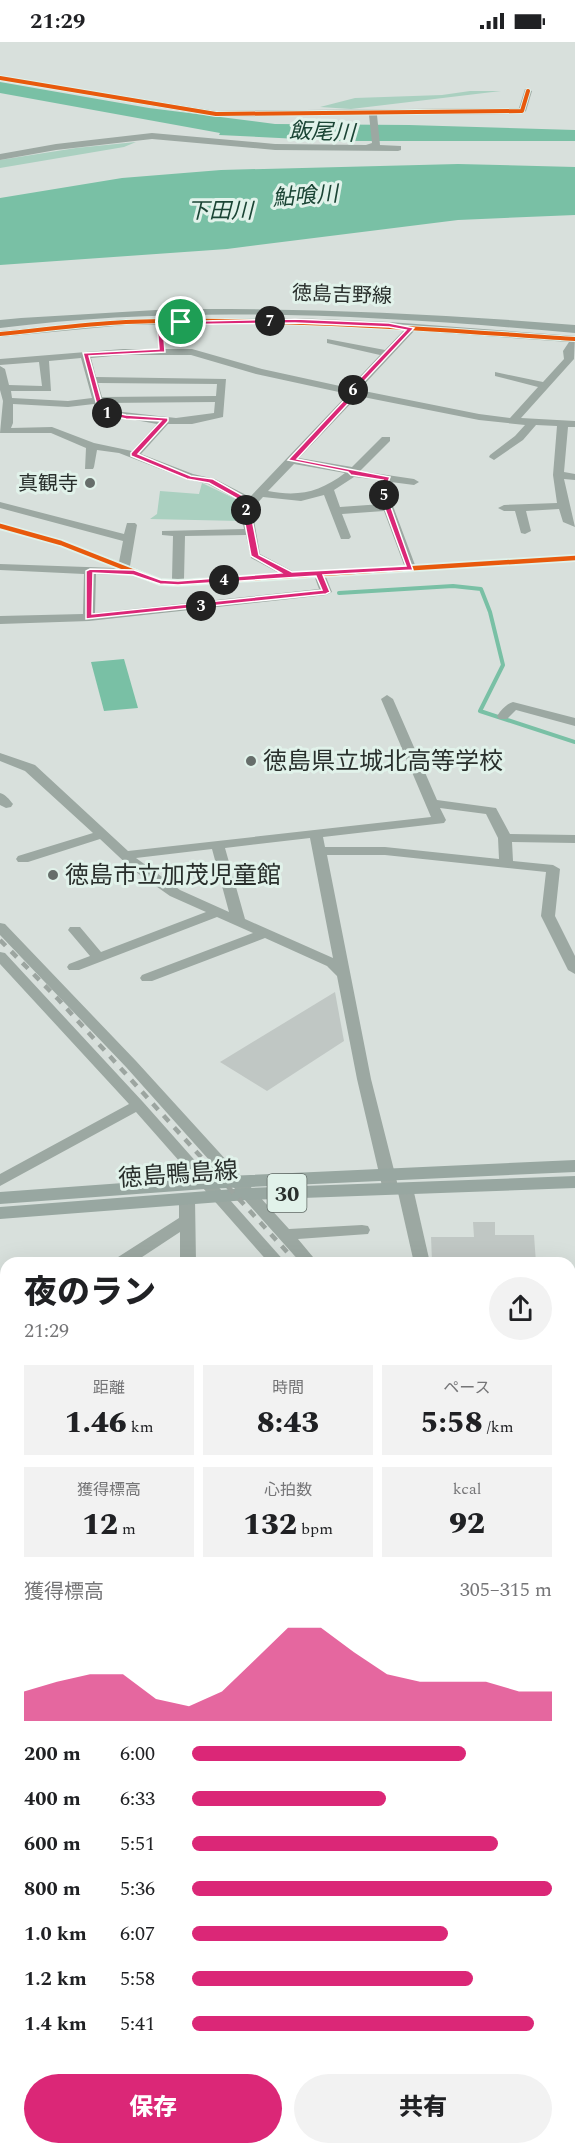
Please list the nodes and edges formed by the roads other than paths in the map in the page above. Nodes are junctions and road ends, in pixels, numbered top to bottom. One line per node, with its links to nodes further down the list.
1 (0, 78): 3 (street)
2 (528, 91): 3 (street)
3 (373, 119): 4 (street)
4 (374, 144): 5 (street); 6 (street)
5 (398, 148)
6 (0, 157)
7 (220, 312): 8 (main road, 徳島吉野線); 9 (main road, 徳島吉野線); 11 (street)
8 (82, 316): 10 (street); 12 (main road, 徳島吉野線)
9 (469, 321): 14 (main road, 徳島吉野線); 17 (street)
10 (125, 322): 15 (street); 16 (street)
11 (181, 322): 13 (street); 16 (street)
12 (0, 324)
13 (411, 328): 17 (street); 20 (street)
14 (575, 329)
15 (0, 334)
16 (161, 337): 21 (street); 29 (street)
17 (558, 338): 18 (street)
18 (575, 339): 27 (street)
19 (331, 341): 20 (street)
20 (387, 353): 29 (street)
21 (85, 355): 22 (street); 26 (street)
22 (44, 358): 23 (street); 28 (street)
23 (0, 362)
24 (0, 369): 28 (street)
25 (499, 374): 27 (street)
26 (92, 380): 30 (street); 31 (street)
27 (544, 385): 34 (street)
28 (4, 388): 32 (street)
29 (353, 392): 34 (street); 43 (street)
30 (220, 399): 31 (street); 33 (street)
31 (98, 400): 32 (street); 33 (street)
32 (8, 401): 38 (street)
33 (166, 420): 41 (street)
34 (513, 421): 35 (street)
35 (532, 422): 36 (street); 42 (street)
36 (563, 423): 37 (street); 46 (street)
37 (575, 424)
38 (2, 431): 40 (street)
39 (386, 439): 45 (street)
40 (92, 446): 41 (street); 44 (street)
41 (134, 455): 52 (street)
42 (494, 457)
43 (292, 460): 45 (street); 51 (street)
44 (89, 467)
45 (352, 472): 48 (street); 50 (street)
46 (558, 475): 47 (street); 54 (street)
47 (575, 477)
48 (387, 478): 49 (street); 55 (street)
49 (414, 482)
50 (328, 490): 51 (street); 58 (street)
51 (261, 493): 52 (street)
52 (252, 503): 65 (street)
53 (0, 505): 59 (street)
54 (563, 506): 57 (street); 60 (street)
55 (388, 507): 58 (street); 72 (street)
56 (504, 507): 57 (street)
57 (520, 507): 63 (street)
58 (336, 511): 68 (street)
59 (45, 517): 64 (street); 69 (street)
60 (575, 524)
61 (131, 525): 69 (street)
62 (0, 526): 64 (street)
63 (525, 531)
64 (27, 532): 74 (street)
65 (250, 532): 67 (street); 76 (street)
66 (166, 533): 67 (street)
67 (179, 533): 77 (street)
68 (345, 537)
69 (129, 539): 74 (street)
70 (575, 558): 72 (street)
71 (0, 567): 73 (street)
72 (411, 568): 75 (street)
73 (90, 571): 74 (street); 78 (street)
74 (129, 571): 77 (street)
75 (319, 573): 76 (street); 78 (street)
76 (290, 575): 77 (street)
77 (178, 583)
78 (88, 617): 79 (street)
79 (0, 620)
80 (387, 699): 84 (street)
81 (503, 716): 82 (street)
82 (575, 722)
83 (0, 757): 85 (street)
84 (432, 803): 86 (street); 87 (street)
85 (102, 834): 91 (street); 92 (street)
86 (316, 834): 89 (street); 90 (street)
87 (505, 838): 88 (street); 93 (street)
88 (575, 839)
89 (217, 844): 91 (street); 95 (street)
90 (320, 851): 93 (street); 103 (street)
91 (125, 855): 94 (street)
92 (23, 859)
93 (506, 864): 102 (street)
94 (218, 912): 95 (street); 100 (street)
95 (238, 920): 98 (street)
96 (0, 927): 110 (street)
97 (75, 930): 100 (street)
98 (266, 933): 103 (street); 104 (street)
99 (0, 957): 105 (street)
100 (98, 957): 101 (street)
101 (74, 967)
102 (575, 970)
103 (343, 974): 109 (street)
104 (147, 978)
105 (138, 1105): 107 (street); 111 (street)
106 (575, 1166): 109 (main road, 徳島鴨島線 / 30)
107 (0, 1181)
108 (575, 1182): 109 (main road, 徳島鴨島線 / 30)
109 (394, 1185): 110 (main road, 徳島鴨島線 / 30); 122 (street)
110 (241, 1188): 111 (main road, 徳島鴨島線 / 30); 117 (street)
111 (211, 1190): 112 (main road, 徳島鴨島線 / 30); 113 (main road, 徳島鴨島線 / 30); 120 (street)
112 (0, 1197)
113 (187, 1199): 114 (main road, 徳島鴨島線 / 30); 115 (street)
114 (0, 1213)
115 (187, 1220): 118 (street); 119 (street)
116 (362, 1230): 117 (street)
117 (283, 1235): 121 (street)
118 (130, 1257)
119 (188, 1257)
120 (272, 1257)
121 (304, 1257)
122 (420, 1257)

